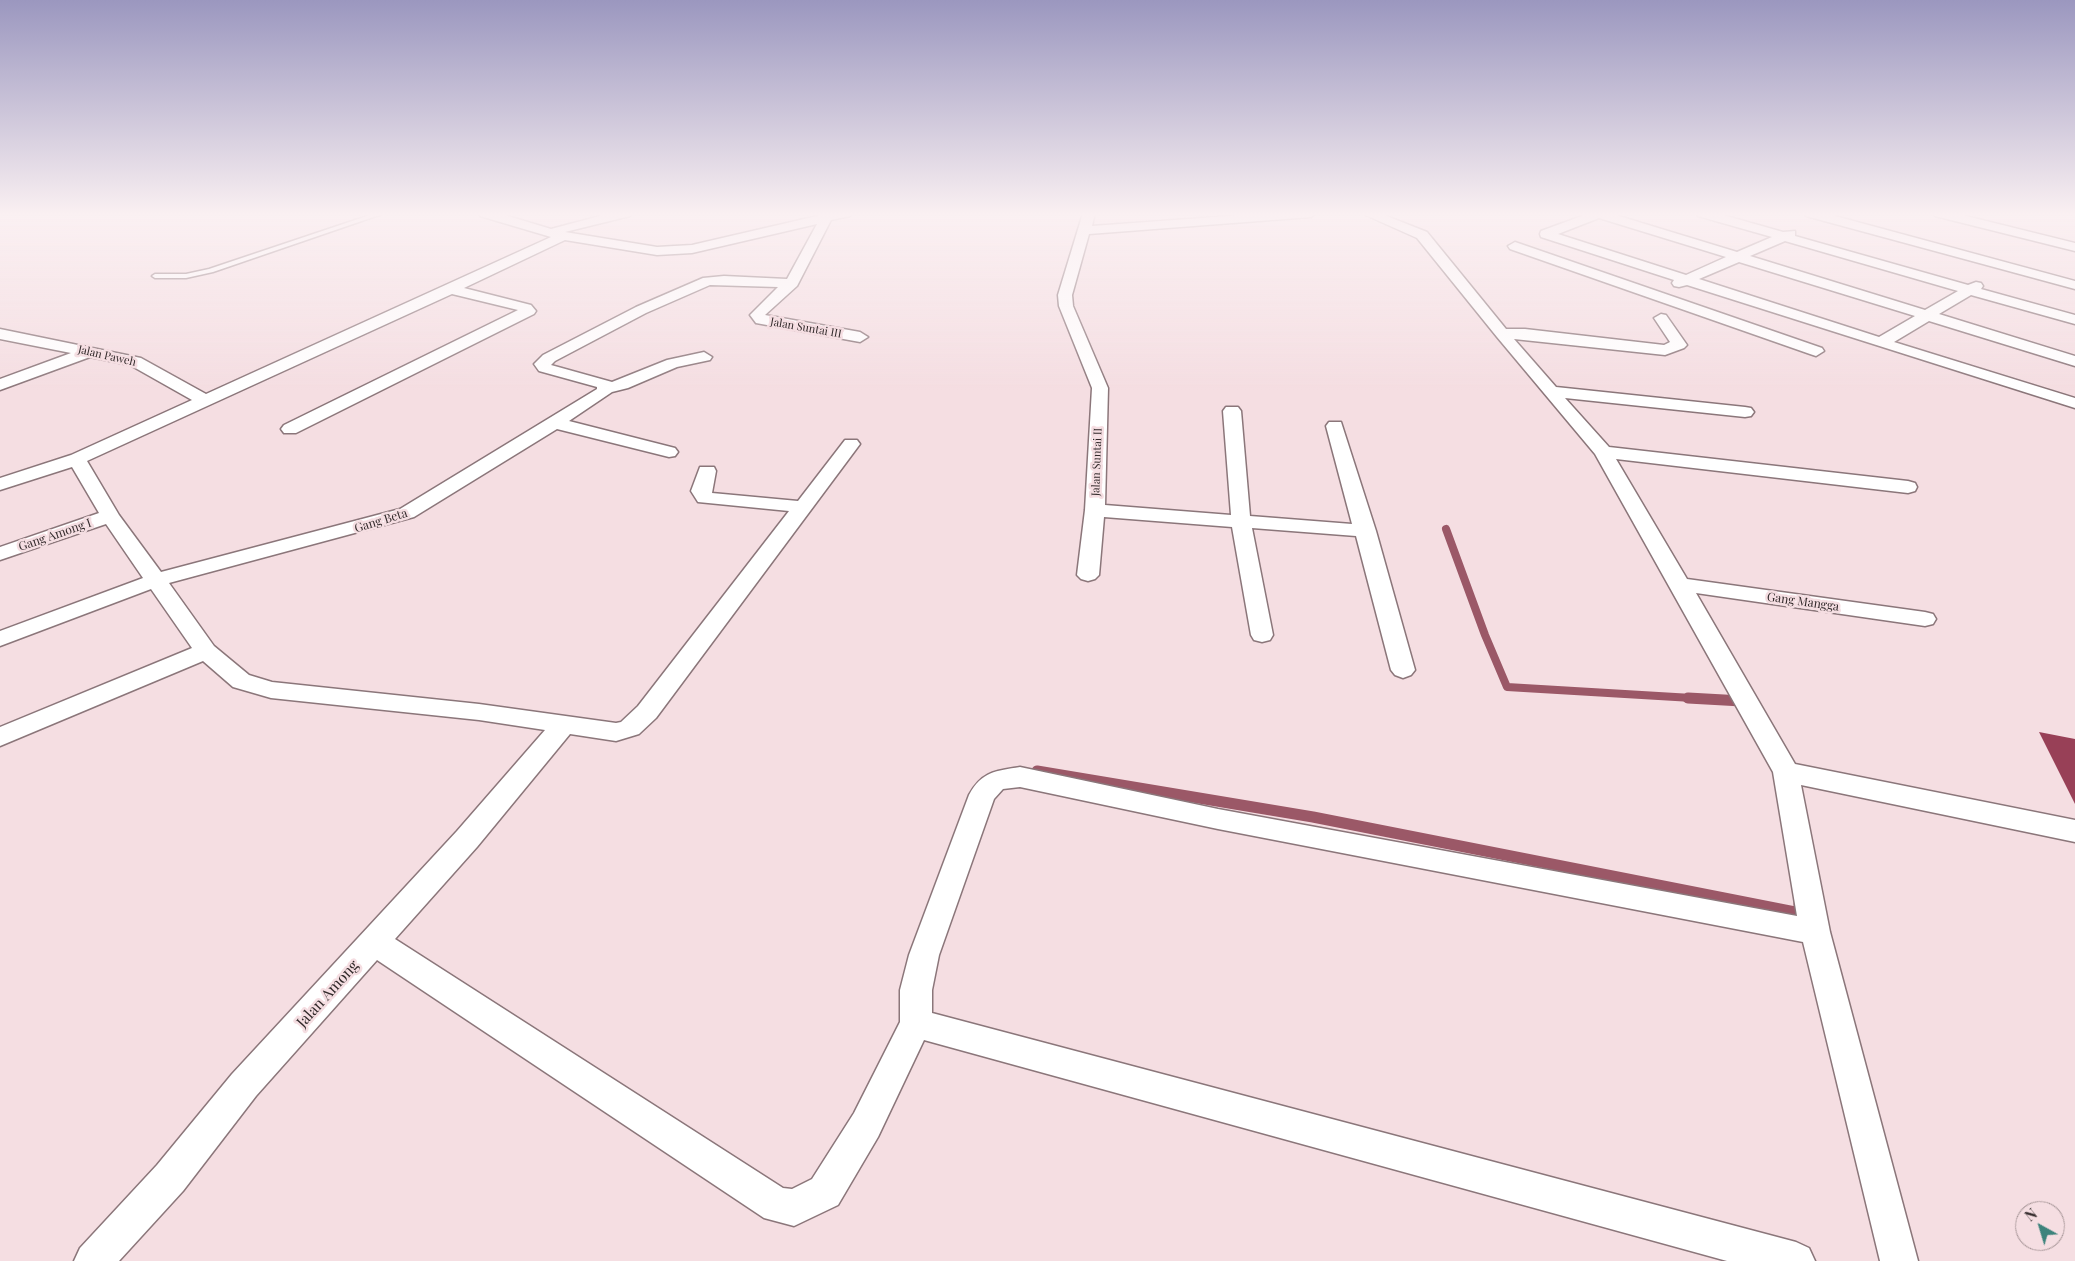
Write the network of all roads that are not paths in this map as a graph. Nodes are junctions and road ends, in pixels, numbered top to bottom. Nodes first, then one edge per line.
1 (207, 272) edge
2 (485, 272) edge
3 (798, 272) edge
4 (1073, 272) edge
5 (1452, 272) edge
6 (1589, 272) edge
7 (1660, 272) edge
8 (1703, 272) edge
9 (1788, 272) edge
10 (1907, 272) edge
11 (2001, 272) edge
12 (2029, 272) edge
13 (155, 276) dead end
14 (1685, 280) junction
15 (792, 283) junction
16 (2075, 284) edge
17 (452, 289) junction
18 (1969, 290) junction
19 (1653, 294) junction
20 (1926, 315) junction
21 (1661, 318) dead end
22 (2075, 320) edge
23 (0, 334) edge
24 (1502, 334) junction
25 (860, 337) dead end
26 (1881, 343) junction
27 (90, 351) junction
28 (1816, 351) dead end
29 (704, 357) dead end
30 (2075, 361) edge
31 (0, 385) edge
32 (605, 389) junction
33 (1551, 391) junction
34 (206, 402) junction
35 (2075, 403) edge
36 (1232, 411) dead end
37 (1745, 412) dead end
38 (555, 423) junction
39 (1335, 426) dead end
40 (290, 429) dead end
41 (851, 444) dead end
42 (669, 452) dead end
43 (1603, 452) junction
44 (77, 459) junction
45 (707, 471) dead end
46 (0, 484) edge
47 (1908, 487) dead end
48 (804, 506) junction
49 (1095, 510) junction
50 (110, 516) junction
51 (1241, 522) junction
52 (1366, 531) junction
53 (0, 554) edge
54 (1088, 575) dead end
55 (156, 580) junction
56 (1680, 584) junction
57 (1925, 619) dead end
58 (1262, 635) dead end
59 (0, 639) edge
60 (206, 651) junction
61 (1403, 670) dead end
62 (562, 726) junction
63 (0, 737) edge
64 (1786, 772) junction
65 (2075, 831) edge
66 (1815, 932) junction
67 (374, 942) junction
68 (916, 1023) junction
69 (93, 1261) edge
70 (1796, 1261) edge
71 (1899, 1261) edge

1 - 13 lane
2 - 17 street
3 - 15 street, Jalan Suntai III
4 - 49 street, Jalan Suntai II
5 - 24 street
6 - 19 street
7 - 14 street
8 - 14 street
9 - 20 street
10 - 18 street
11 - 18 street
12 - 16 street
14 - 19 street
14 - 26 street
15 - 25 street, Jalan Suntai III
15 - 32 street
17 - 34 street
17 - 40 street
18 - 20 street
18 - 22 street
19 - 28 street
20 - 26 street
20 - 30 street
21 - 24 street
23 - 27 street, Jalan Paweh
24 - 33 street
26 - 35 street
27 - 31 street
27 - 34 street, Jalan Paweh
29 - 32 street, Gang Beta
32 - 38 street, Gang Beta
33 - 37 street
33 - 43 street
34 - 44 street
36 - 51 street
38 - 42 street
38 - 55 street, Gang Beta
39 - 52 street
41 - 48 street
43 - 47 street
43 - 56 street
44 - 46 street
44 - 50 street
45 - 48 street
48 - 62 street
49 - 51 street, Jalan Suntai II
49 - 54 street
50 - 53 street, Gang Among I
50 - 55 street
51 - 52 street, Jalan Suntai II
51 - 58 street
52 - 61 street
55 - 59 street, Gang Beta
55 - 60 street
56 - 57 street, Gang Mangga
56 - 64 street
60 - 62 street
60 - 63 street
62 - 67 street, Jalan Among
64 - 65 street
64 - 66 street
66 - 68 street
66 - 71 street
67 - 68 street
67 - 69 street, Jalan Among
68 - 70 street

